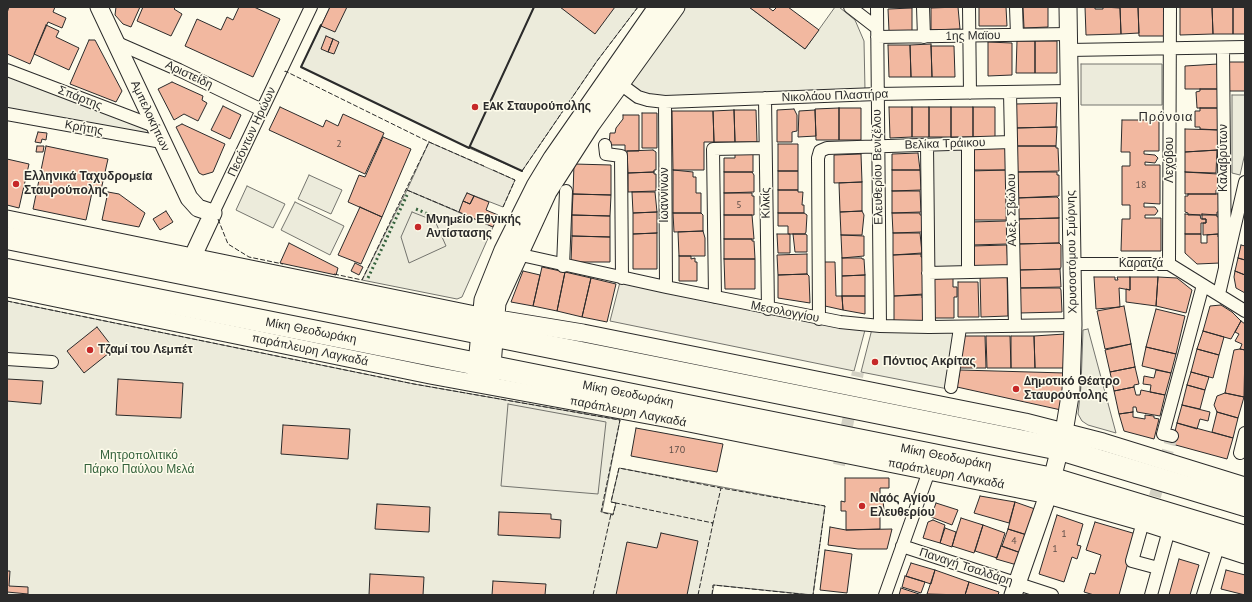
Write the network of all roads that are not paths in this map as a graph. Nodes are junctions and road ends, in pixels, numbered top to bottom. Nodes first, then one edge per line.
1 (99, 7) edge
2 (658, 7) edge
3 (676, 7) edge
4 (850, 7) edge
5 (877, 7) edge
6 (923, 7) edge
7 (969, 7) edge
8 (1016, 7) edge
9 (1068, 7) edge
10 (1170, 7) edge
11 (310, 8) edge
12 (877, 32) junction
13 (1017, 35) junction
14 (969, 36) junction
15 (924, 37) junction
16 (115, 42) junction
17 (1068, 42) junction
18 (1223, 48) junction
19 (1245, 48) edge
20 (1170, 49) junction
21 (7, 70) edge
22 (614, 80) junction
23 (1069, 92) junction
24 (970, 93) junction
25 (1010, 93) junction
26 (877, 94) junction
27 (765, 98) junction
28 (665, 102) junction
29 (262, 110) junction
30 (7, 114) edge
31 (154, 126) junction
32 (162, 142) junction
33 (1011, 142) junction
34 (968, 144) junction
35 (604, 145) dead end
36 (927, 145) junction
37 (878, 146) junction
38 (765, 148) junction
39 (1245, 182) edge
40 (566, 191) dead end
41 (213, 213) junction
42 (7, 219) edge
43 (7, 238) edge
44 (511, 253) junction
45 (192, 258) junction
46 (1072, 264) junction
47 (1169, 264) junction
48 (563, 266) junction
49 (1225, 268) junction
50 (7, 270) edge
51 (1013, 271) junction
52 (968, 272) junction
53 (928, 273) junction
54 (622, 278) junction
55 (37, 285) junction
56 (1203, 285) junction
57 (666, 287) junction
58 (7, 288) edge
59 (1219, 294) junction
60 (715, 298) junction
61 (768, 309) junction
62 (1245, 311) edge
63 (819, 319) junction
64 (1073, 325) junction
65 (487, 326) junction
66 (880, 326) junction
67 (1015, 326) junction
68 (929, 328) junction
69 (960, 328) junction
70 (7, 359) edge
71 (52, 362) dead end
72 (483, 375) junction
73 (951, 387) dead end
74 (1245, 433) edge
75 (1168, 435) tunnel mouth
76 (1062, 440) junction
77 (1240, 453) dead end
78 (929, 471) junction
79 (1245, 486) edge
80 (1050, 487) junction
81 (1245, 505) edge
82 (1143, 522) junction
83 (1169, 530) junction
84 (1245, 537) edge
85 (902, 546) junction
86 (1218, 547) junction
87 (1245, 555) edge
88 (1158, 568) junction
89 (1015, 589) edge
90 (885, 595) edge
91 (1052, 595) edge
92 (1151, 595) edge
93 (1203, 595) edge

1 - 16 street, Αμπελοκήπων
2 - 22 street
3 - 22 street
4 - 12 street
5 - 12 street, Ελευθερίου Βενιζέλου
6 - 15 street
7 - 14 street
8 - 13 street
9 - 17 street, Χρυσοστόμου Σμύρνης
10 - 20 street, Λεχόβου
11 - 29 street, Πεσόντων Ηρώων
12 - 15 street, 1ης Μαϊου
12 - 26 street, Ελευθερίου Βενιζέλου
13 - 14 street, 1ης Μαϊου
13 - 17 street, 1ης Μαϊου
14 - 15 street, 1ης Μαϊου
14 - 24 street
16 - 29 street, Αριστείδη
16 - 31 street, Αμπελοκήπων
17 - 20 street, 1ης Μαϊου
17 - 23 street, Χρυσοστόμου Σμύρνης
18 - 19 street, 1ης Μαϊου
18 - 20 street, 1ης Μαϊου
18 - 49 street, Καλαβρύτων
20 - 47 street, Λεχόβου
21 - 31 street, Σπάρτης
22 - 28 street, Νικολάου Πλαστήρα
22 - 44 street
23 - 25 street, Νικολάου Πλαστήρα
23 - 46 street, Χρυσοστόμου Σμύρνης
24 - 25 street, Νικολάου Πλαστήρα
24 - 26 street, Νικολάου Πλαστήρα
25 - 33 street, Αλεξ. Σβώλου
26 - 27 street, Νικολάου Πλαστήρα
26 - 37 street, Ελευθερίου Βενιζέλου
27 - 28 street, Νικολάου Πλαστήρα
27 - 38 street, Κιλκίς
28 - 57 street, Ιωαννίνων
29 - 41 street, Πεσόντων Ηρώων
30 - 32 street, Κρήτης
31 - 32 street, Αμπελοκήπων
32 - 41 street, Αμπελοκήπων
33 - 34 street, Βελίκα Τράικου
33 - 51 street, Αλεξ. Σβώλου
34 - 36 street, Βελίκα Τράικου
34 - 52 street
35 - 54 street
36 - 37 street, Βελίκα Τράικου
36 - 53 street
37 - 63 street, Βελίκα Τράικου
37 - 66 street, Ελευθερίου Βενιζέλου
38 - 60 street
38 - 61 street, Κιλκίς
39 - 49 street, Καλαβρύτων
40 - 48 street
41 - 45 street, Πεσόντων Ηρώων
42 - 45 street
43 - 65 highway
44 - 48 street, Μεσολογγίου
44 - 65 street
45 - 65 street
46 - 47 street, Καρατζά
46 - 64 street, Χρυσοστόμου Σμύρνης
47 - 56 street, Καρατζά
48 - 54 street, Μεσολογγίου
49 - 59 street, Καλαβρύτων
50 - 55 highway, Μίκη Θεοδωράκη
51 - 52 street
51 - 67 street, Αλεξ. Σβώλου
52 - 53 street
53 - 68 street
54 - 57 street, Μεσολογγίου
55 - 58 street
55 - 72 highway, Μίκη Θεοδωράκη
56 - 59 street, Καρατζά
56 - 75 street
57 - 60 street, Μεσολογγίου
59 - 62 street, Καρατζά
60 - 61 street, Μεσολογγίου
61 - 63 street, Μεσολογγίου
63 - 66 street, Μεσολογγίου
64 - 67 street, Μεσολογγίου
64 - 76 street, Χρυσοστόμου Σμύρνης
65 - 72 street
65 - 76 highway
66 - 68 street, Μεσολογγίου
67 - 69 street, Μεσολογγίου
68 - 69 street, Μεσολογγίου
69 - 73 street
70 - 71 street
72 - 78 street, παράπλευρη Λαγκαδά
72 - 80 highway, Μίκη Θεοδωράκη
74 - 77 street
76 - 79 street
76 - 80 street, Χρυσοστόμου Σμύρνης
76 - 81 highway
78 - 80 street, παράπλευρη Λαγκαδά
78 - 85 street
80 - 82 street, παράπλευρη Λαγκαδά
80 - 84 highway, Μίκη Θεοδωράκη
80 - 89 street, Χρυσοστόμου Σμύρνης
82 - 83 street, παράπλευρη Λαγκαδά
82 - 88 street
83 - 86 street, παράπλευρη Λαγκαδά
83 - 88 street
85 - 89 street, Παναγή Τσαλδάρη
85 - 90 street
86 - 87 street, παράπλευρη Λαγκαδά
86 - 93 street
88 - 92 street
89 - 91 street, Παναγή Τσαλδάρη

